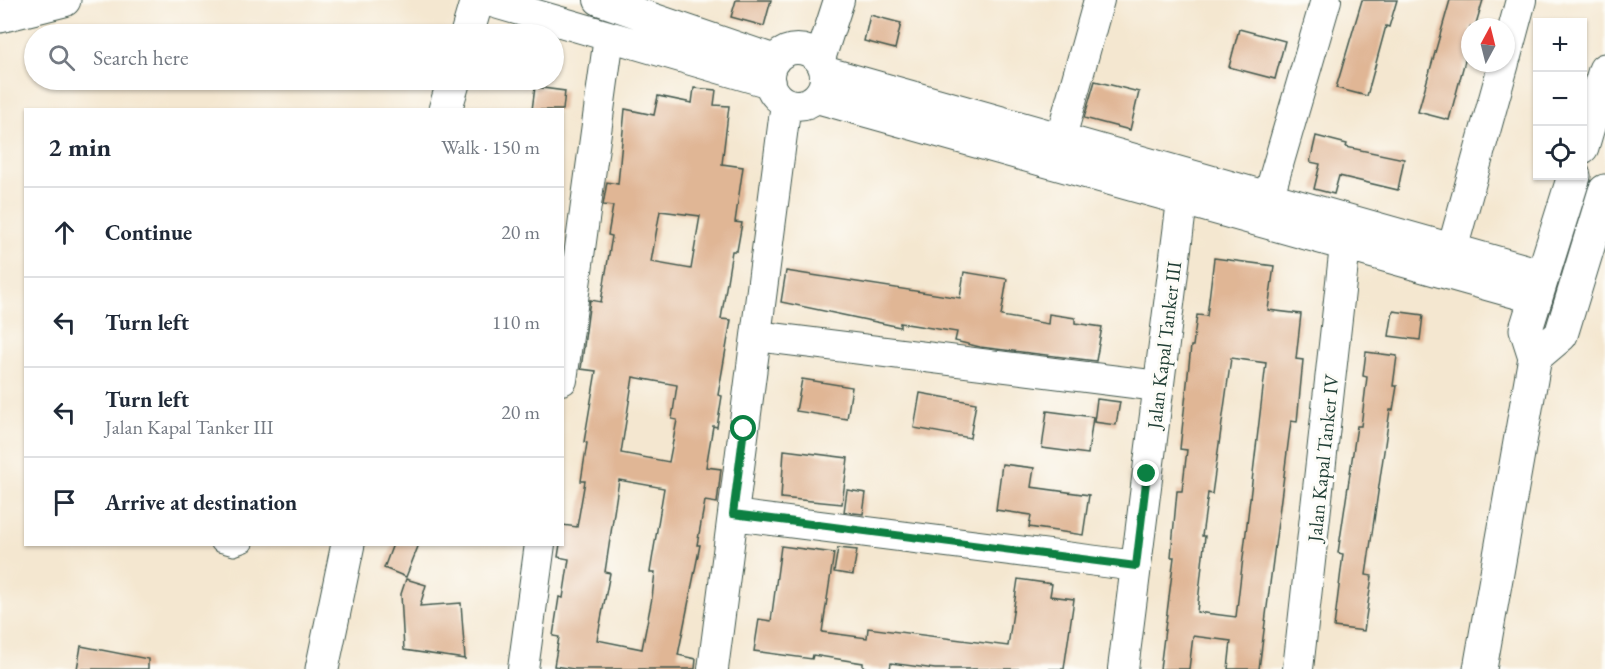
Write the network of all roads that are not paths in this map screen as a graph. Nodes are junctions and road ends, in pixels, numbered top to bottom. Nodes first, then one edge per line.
1 (477, 0) edge
2 (484, 0) edge
3 (598, 0) edge
4 (839, 0) edge
5 (1099, 0) edge
6 (1326, 0) edge
7 (1521, 0) edge
8 (57, 1) edge
9 (0, 16) edge
10 (1515, 22) edge
11 (470, 24) edge
12 (609, 37) junction
13 (1605, 70) edge
14 (1502, 72) edge
15 (821, 77) junction
16 (777, 82) junction
17 (451, 90) edge
18 (446, 108) edge
19 (1587, 130) edge
20 (1057, 152) junction
21 (1573, 180) edge
22 (1605, 191) edge
23 (1182, 201) junction
24 (1265, 210) junction
25 (1345, 246) junction
26 (1449, 262) junction
27 (1541, 287) junction
28 (756, 336) junction
29 (1535, 357) junction
30 (564, 365) edge
31 (1158, 386) junction
32 (733, 514) junction
33 (348, 546) edge
34 (540, 546) edge
35 (1136, 566) junction
36 (322, 669) edge
37 (523, 669) edge
38 (713, 669) edge
39 (1123, 669) edge
40 (1298, 669) edge
41 (1480, 669) edge

1 - 11 street
2 - 12 street
3 - 16 street
4 - 15 street
5 - 20 street
6 - 24 street
7 - 10 street
8 - 9 street
12 - 16 street
12 - 30 street
13 - 19 street
14 - 26 street
15 - 16 street
15 - 16 street
15 - 20 street
16 - 28 street
17 - 18 street
20 - 23 street
20 - 24 street
21 - 27 street
22 - 29 street
23 - 24 street
23 - 31 street, Jalan Kapal Tanker III
24 - 25 street
24 - 26 street
25 - 26 street
25 - 40 street, Jalan Kapal Tanker IV
26 - 27 street
27 - 29 street
28 - 31 street
28 - 32 street
29 - 41 street
31 - 35 street, Jalan Kapal Tanker III
32 - 35 street
32 - 38 street
33 - 36 street
34 - 37 street
35 - 39 street, Jalan Kapal Tanker III

